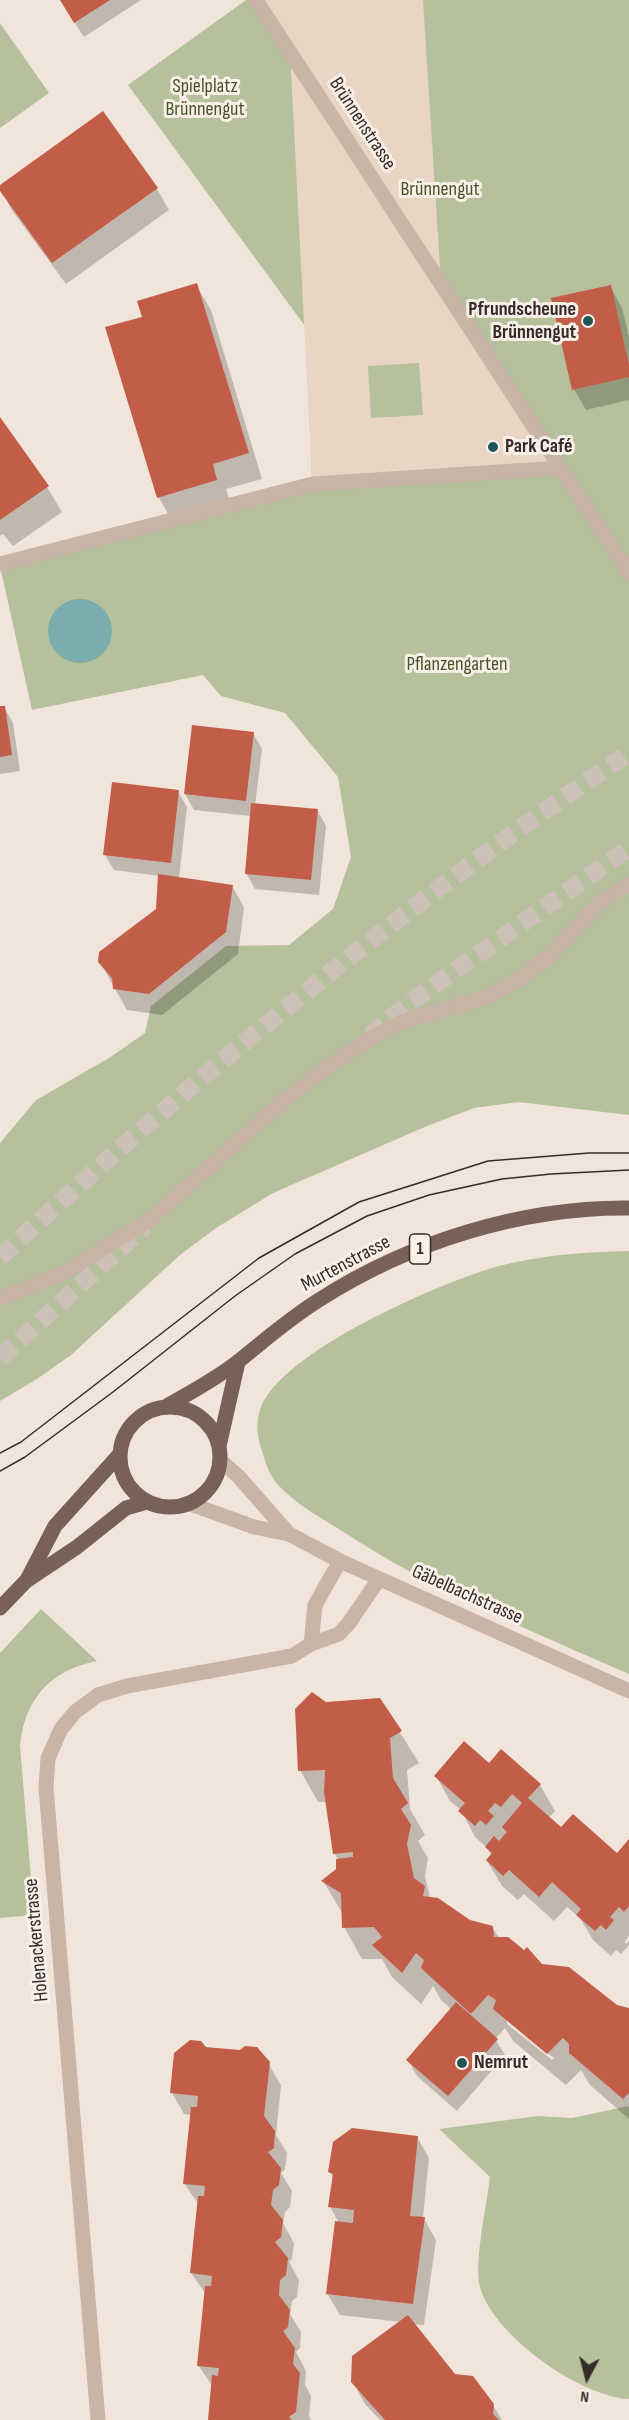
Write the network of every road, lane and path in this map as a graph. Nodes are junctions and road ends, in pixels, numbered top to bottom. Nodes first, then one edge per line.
1 (256, 0) edge
2 (561, 468) junction
3 (0, 564) edge
4 (629, 573) edge
5 (629, 884) edge
6 (629, 1208) edge
7 (0, 1299) edge
8 (238, 1362) junction
9 (167, 1406) junction
10 (220, 1453) junction
11 (119, 1455) junction
12 (147, 1502) junction
13 (188, 1503) junction
14 (289, 1534) junction
15 (340, 1561) junction
16 (379, 1579) junction
17 (26, 1581) junction
18 (0, 1608) edge
19 (311, 1644) junction
20 (629, 1691) edge
21 (98, 2420) edge

1 - 2 street, Brünnenstrasse
2 - 3 street
2 - 4 street, Brünnenstrasse
5 - 7 street
6 - 8 main road, Murtenstrasse / 1
8 - 9 main road, Murtenstrasse / 1
8 - 10 main road
9 - 10 main road
9 - 11 main road
10 - 13 main road
10 - 14 street, Gäbelbachstrasse
11 - 12 main road
11 - 17 main road
12 - 13 main road
12 - 17 main road
13 - 14 street, Gäbelbachstrasse
14 - 15 street, Gäbelbachstrasse
15 - 16 street, Gäbelbachstrasse
15 - 19 street
16 - 19 street, Holenackerstrasse
16 - 20 street, Gäbelbachstrasse
17 - 18 main road
19 - 21 street, Holenackerstrasse

